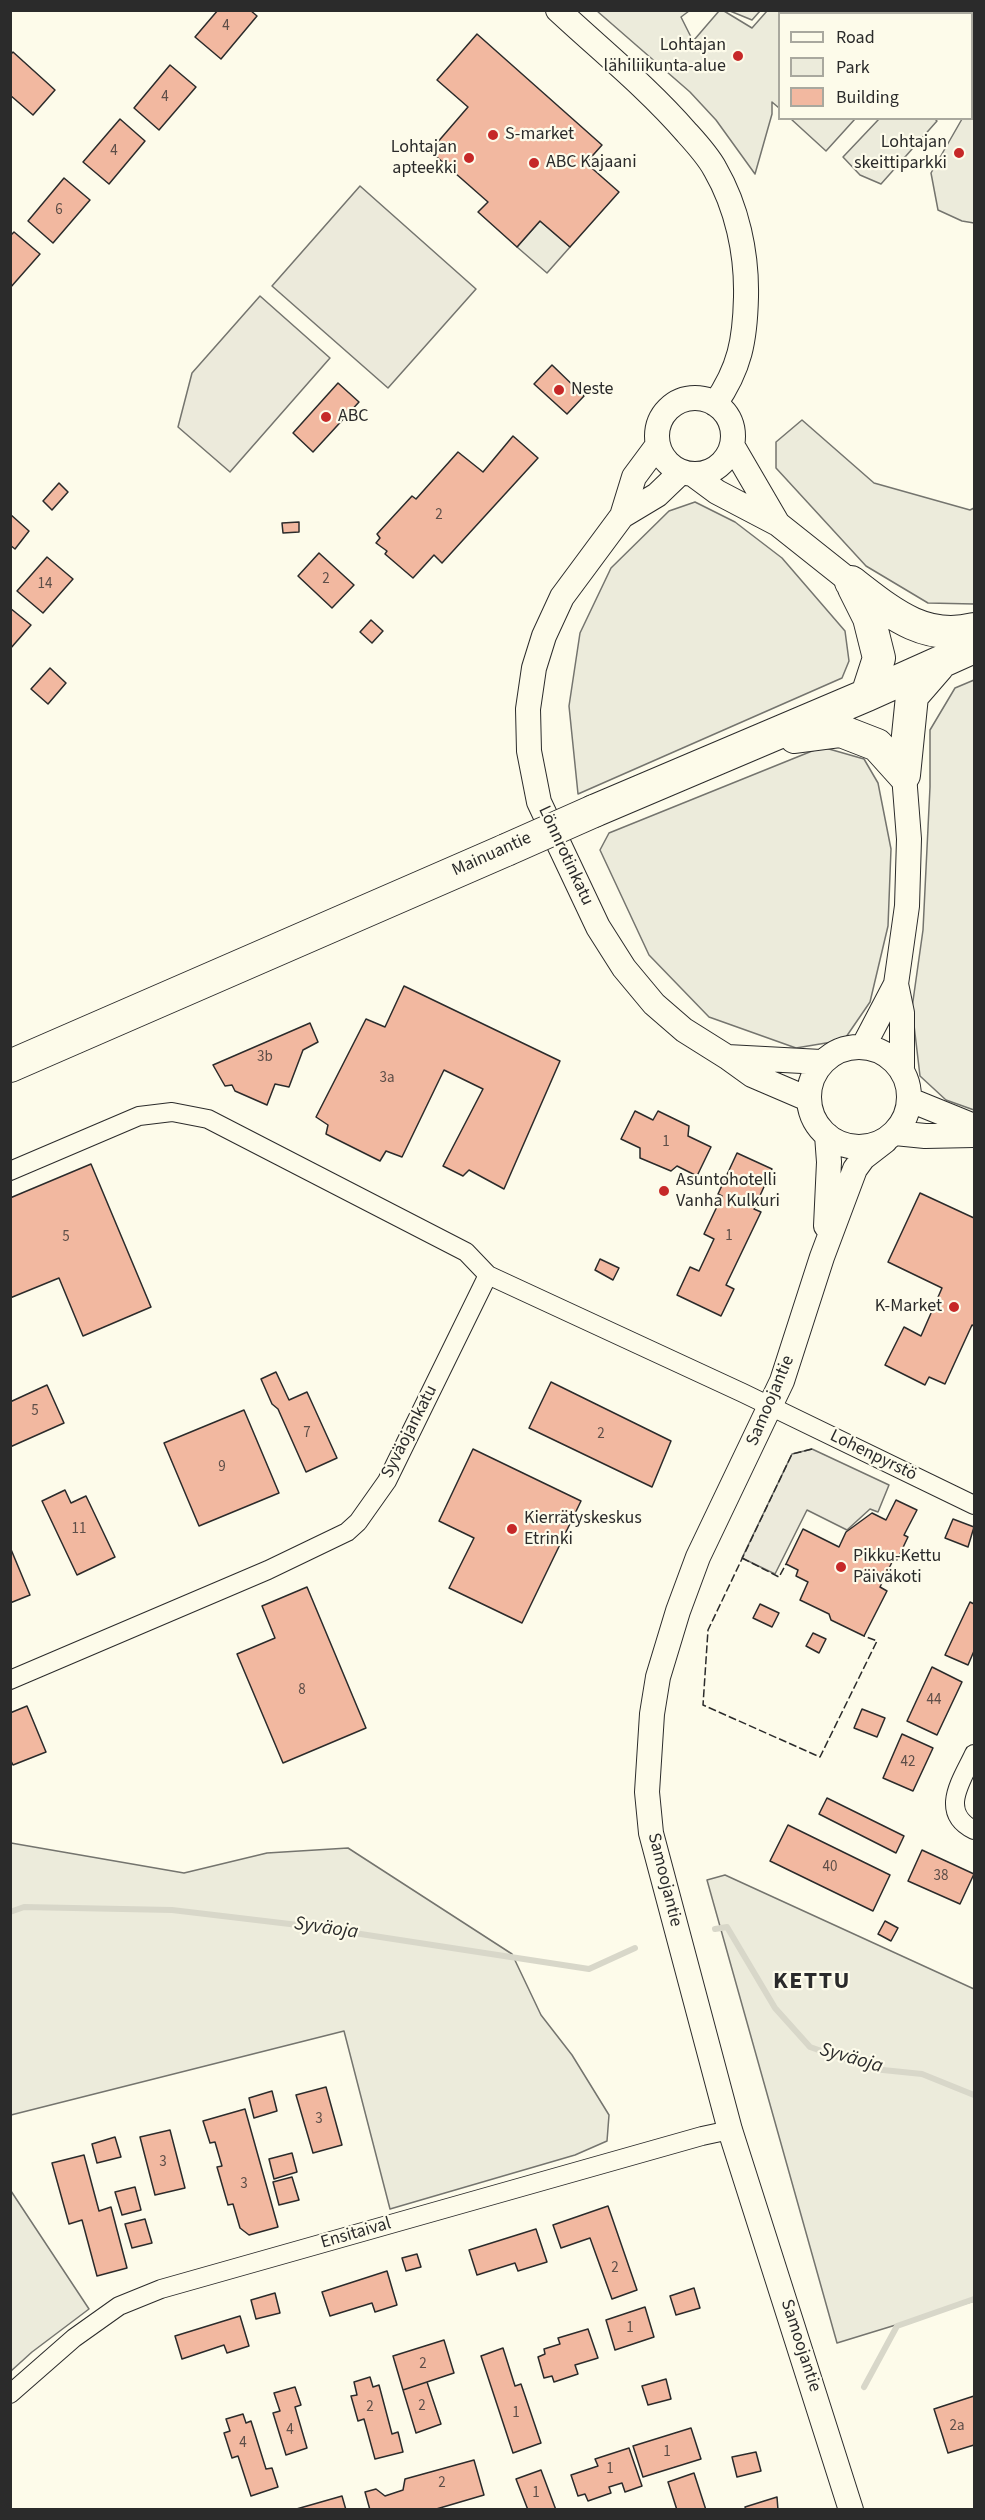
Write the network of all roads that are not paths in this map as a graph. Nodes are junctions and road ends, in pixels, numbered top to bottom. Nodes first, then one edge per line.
1 (558, 10) edge
2 (715, 404) junction
3 (732, 445) junction
4 (657, 446) junction
5 (688, 473) junction
6 (622, 516) junction
7 (778, 524) junction
8 (851, 582) junction
9 (975, 629) edge
10 (975, 647) edge
11 (942, 662) junction
12 (867, 695) junction
13 (756, 742) junction
14 (904, 775) junction
15 (896, 984) junction
16 (863, 1047) junction
17 (727, 1057) junction
18 (821, 1062) junction
19 (10, 1066) edge
20 (902, 1067) junction
21 (808, 1099) junction
22 (910, 1100) junction
23 (975, 1126) edge
24 (827, 1135) junction
25 (975, 1135) edge
26 (890, 1137) junction
27 (10, 1171) edge
28 (822, 1257) junction
29 (488, 1275) junction
30 (770, 1407) junction
31 (975, 1505) edge
32 (10, 1680) edge
33 (975, 1755) edge
34 (975, 1830) edge
35 (730, 2130) junction
36 (10, 2394) edge
37 (851, 2510) edge

1 - 2 street
2 - 3 street
2 - 4 street
3 - 5 street
3 - 7 street
4 - 5 street
4 - 6 street, Lönnrotinkatu
5 - 6 street, Lönnrotinkatu
5 - 7 street
6 - 17 street, Lönnrotinkatu
7 - 8 street
8 - 9 highway
8 - 12 highway
10 - 11 highway, Mainuantie
11 - 12 highway, Mainuantie
11 - 14 highway
12 - 13 highway, Mainuantie
13 - 14 highway
13 - 19 highway, Mainuantie, bridge
14 - 15 street
15 - 16 street
15 - 20 street
16 - 18 street
16 - 20 street
17 - 18 street, Lönnrotinkatu
17 - 21 street, Lönnrotinkatu
18 - 21 street
20 - 22 street
21 - 24 street
22 - 23 street
22 - 26 street
24 - 26 street
24 - 28 street, Samoojantie
25 - 26 street
26 - 28 street, Samoojantie
27 - 29 street
28 - 30 street, Samoojantie
29 - 30 street
29 - 32 street, Syväojankatu
30 - 31 street, Lohenpyrstö
30 - 35 street, Samoojantie
33 - 34 street
35 - 36 street, Ensitaival
35 - 37 street, Samoojantie

